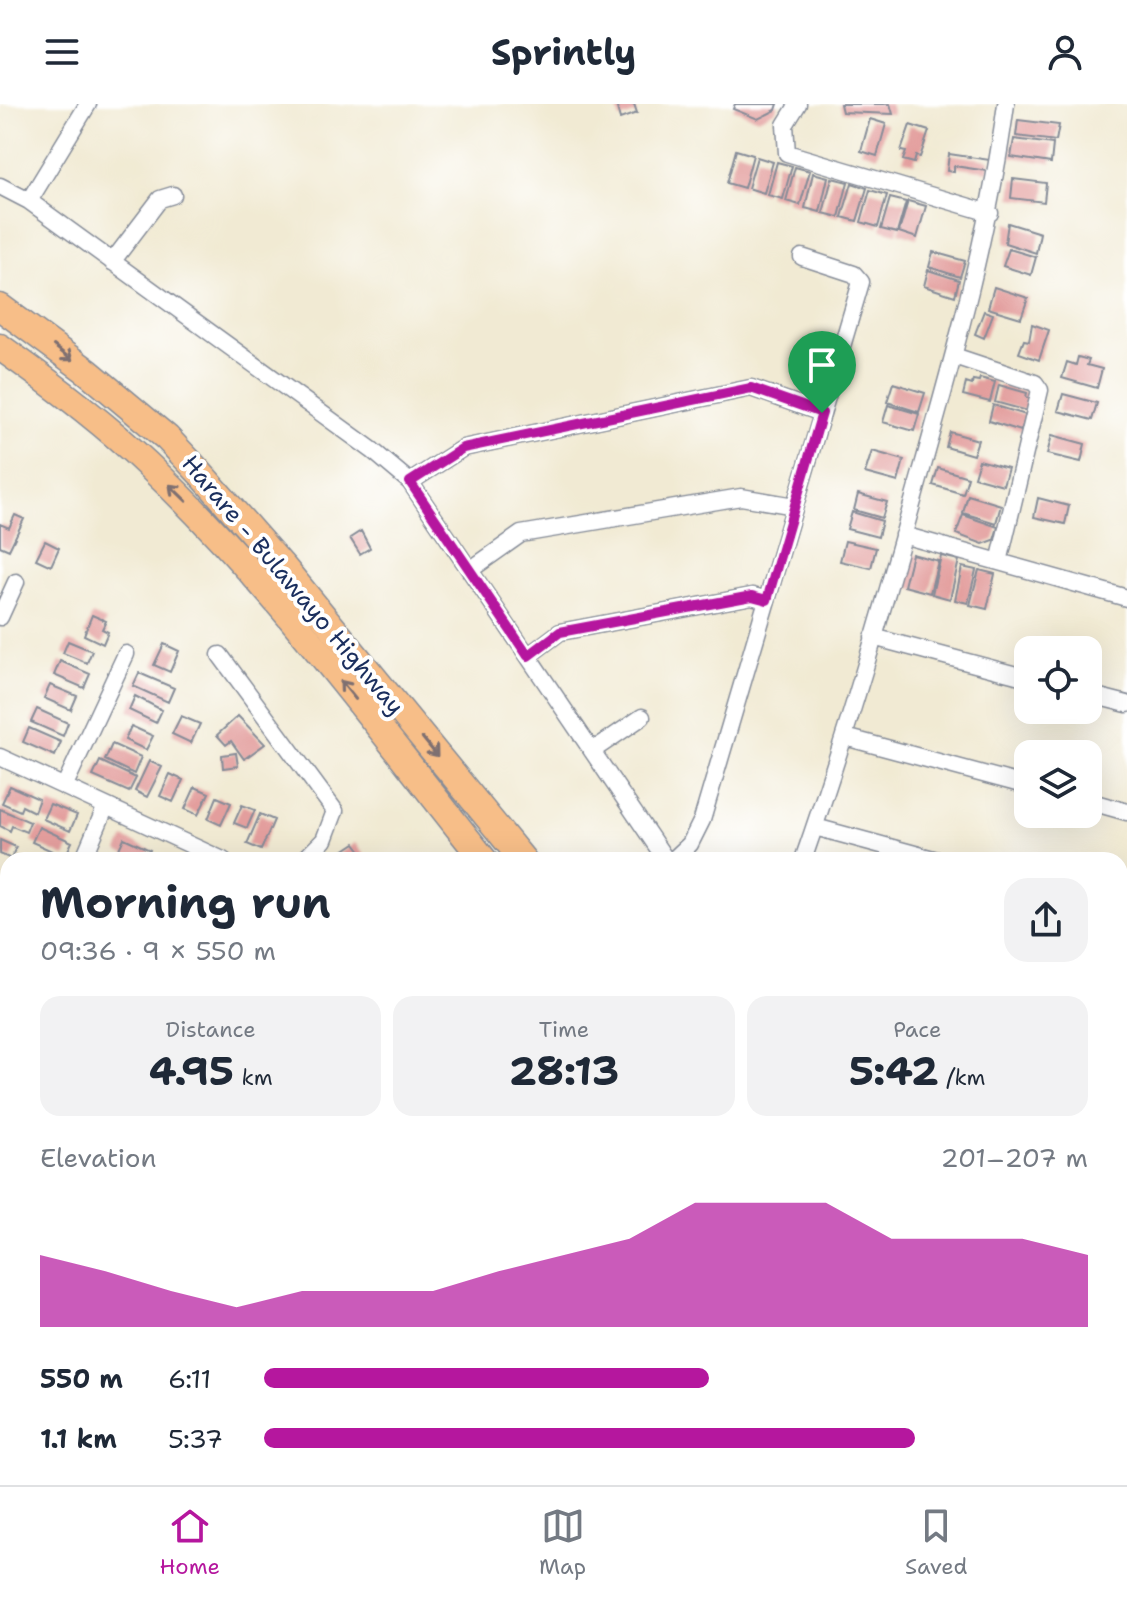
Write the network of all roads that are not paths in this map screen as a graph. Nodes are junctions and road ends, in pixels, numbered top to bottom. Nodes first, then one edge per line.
1 (88, 104) edge
2 (798, 104) edge
3 (1006, 104) edge
4 (0, 186) edge
5 (173, 195) dead end
6 (29, 201) junction
7 (990, 213) junction
8 (802, 257) dead end
9 (112, 262) junction
10 (0, 307) edge
11 (0, 347) edge
12 (954, 356) junction
13 (822, 413) junction
14 (410, 482) junction
15 (795, 506) junction
16 (903, 535) junction
17 (999, 562) junction
18 (470, 570) junction
19 (16, 582) dead end
20 (1127, 598) edge
21 (767, 600) junction
22 (0, 617) edge
23 (873, 637) junction
24 (126, 654) dead end
25 (220, 655) dead end
26 (528, 656) junction
27 (1014, 674) edge
28 (1102, 698) edge
29 (1127, 704) edge
30 (642, 717) dead end
31 (845, 737) junction
32 (592, 751) junction
33 (0, 757) edge
34 (1014, 782) edge
35 (64, 787) junction
36 (1102, 805) edge
37 (106, 806) junction
38 (1127, 812) edge
39 (815, 827) junction
40 (86, 852) edge
41 (206, 852) edge
42 (312, 852) edge
43 (478, 852) edge
44 (516, 852) edge
45 (661, 852) edge
46 (682, 852) edge
47 (806, 852) edge
48 (907, 852) edge

1 - 6 street
2 - 7 street
3 - 7 street
4 - 6 street
5 - 9 street
6 - 9 street
7 - 12 street
8 - 13 street
9 - 14 street
10 -> 44 highway, Harare - Bulawayo Highway
43 -> 11 highway, Harare - Bulawayo Highway
12 - 16 street
12 - 17 street
13 - 14 street
13 - 15 street
14 - 18 street
15 - 18 street
15 - 21 street
16 - 17 street
16 - 23 street
17 - 20 street
18 - 26 street
19 - 22 street
21 - 26 street
21 - 46 street
23 - 27 street
23 - 31 street
24 - 35 street
25 - 42 street
26 - 32 street
28 - 29 street
30 - 32 street
31 - 34 street
31 - 39 street
32 - 45 street
33 - 35 street
35 - 37 street
36 - 38 street
37 - 40 street
37 - 41 street
39 - 47 street
39 - 48 street

